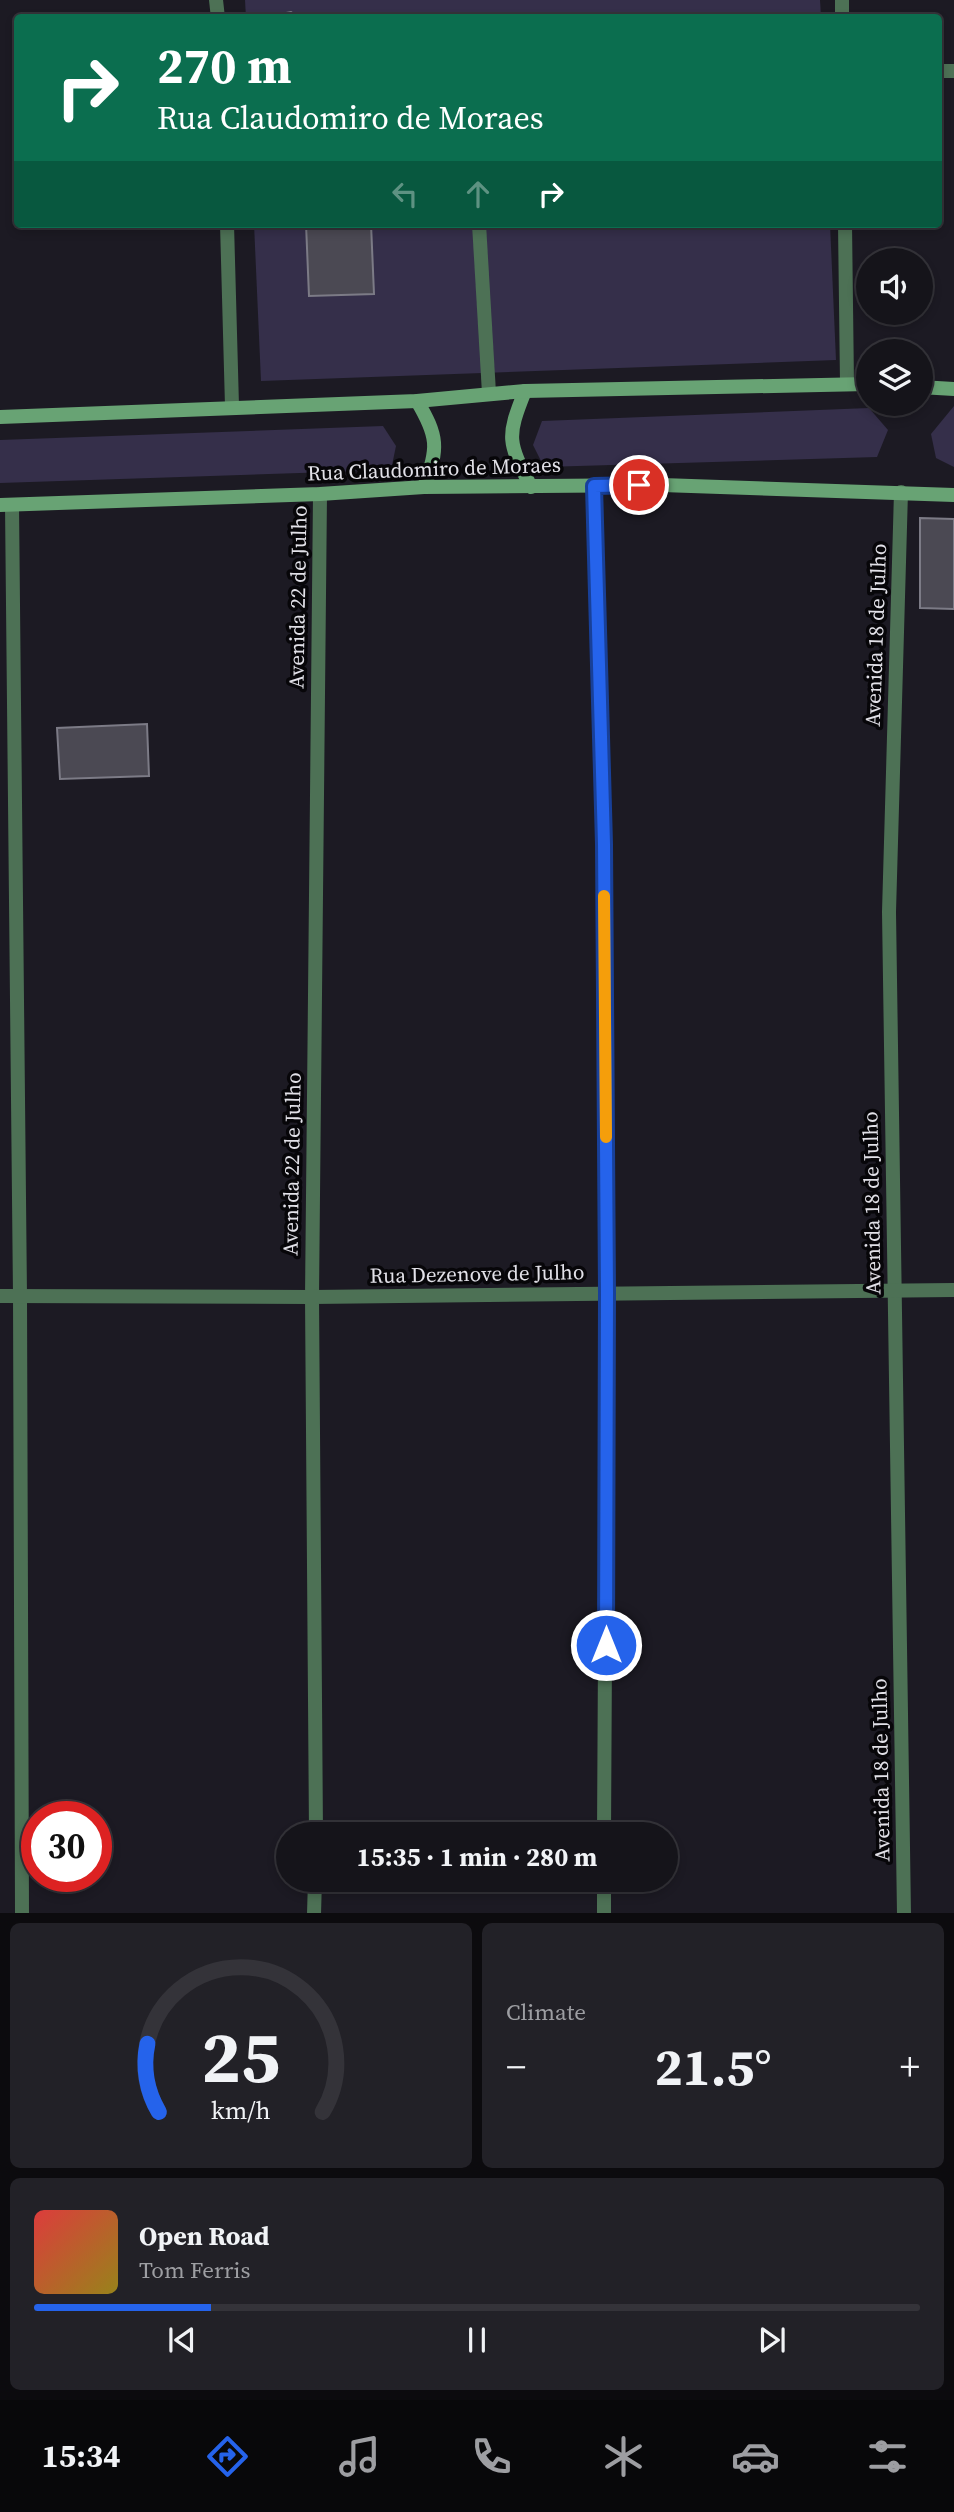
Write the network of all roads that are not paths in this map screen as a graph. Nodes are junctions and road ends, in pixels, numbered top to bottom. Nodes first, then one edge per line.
1 (227, 228) edge
2 (479, 228) edge
3 (845, 228) edge
4 (848, 383) junction
5 (856, 383) edge
6 (933, 388) edge
7 (954, 389) edge
8 (525, 391) junction
9 (489, 393) junction
10 (417, 401) junction
11 (232, 407) junction
12 (0, 416) edge
13 (531, 486) junction
14 (594, 486) junction
15 (424, 487) junction
16 (901, 492) junction
17 (320, 494) junction
18 (954, 495) edge
19 (6, 505) edge
20 (894, 1290) junction
21 (954, 1290) edge
22 (607, 1293) junction
23 (0, 1296) edge
24 (20, 1296) junction
25 (312, 1297) junction
26 (316, 1822) edge
27 (604, 1822) edge
28 (315, 1892) edge
29 (604, 1892) edge
30 (22, 1913) edge
31 (314, 1913) edge
32 (604, 1913) edge
33 (904, 1913) edge

1 - 11 street
2 - 9 street
3 - 4 street
4 - 5 main road
4 - 8 main road
6 - 7 main road
8 - 9 main road
8 - 13 main road
9 - 10 main road
10 - 11 main road
10 - 15 main road
11 - 12 main road
13 - 14 main road, Rua Claudomiro de Moraes
13 - 15 main road, Rua Claudomiro de Moraes
14 - 16 main road, Rua Claudomiro de Moraes
14 - 22 street
15 - 17 main road, Rua Claudomiro de Moraes
16 - 18 main road, Rua Claudomiro de Moraes
16 - 20 street, Avenida 18 de Julho
17 - 19 main road, Rua Claudomiro de Moraes
17 - 25 street, Avenida 22 de Julho
19 - 24 street
20 - 21 street, Rua Dezenove de Julho
20 - 22 street, Rua Dezenove de Julho
20 - 33 street, Avenida 18 de Julho
22 - 25 street, Rua Dezenove de Julho
22 - 27 street
23 - 24 street, Rua Dezenove de Julho
24 - 25 street, Rua Dezenove de Julho
24 - 30 street
25 - 26 street, Avenida 22 de Julho
28 - 31 street
29 - 32 street

